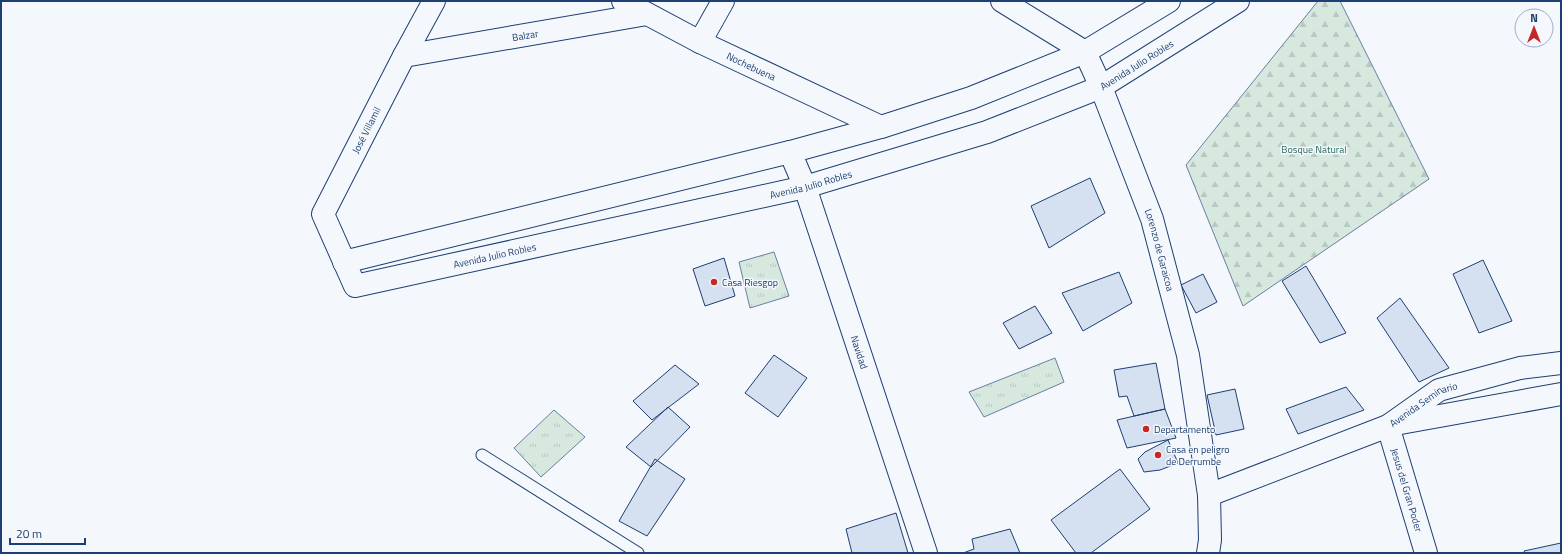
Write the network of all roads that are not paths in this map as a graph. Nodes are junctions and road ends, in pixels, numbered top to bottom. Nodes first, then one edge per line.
1 (434, 1) edge
2 (623, 1) edge
3 (723, 1) edge
4 (1002, 1) edge
5 (1169, 1) edge
6 (1238, 1) edge
7 (647, 14) junction
8 (700, 42) junction
9 (1085, 52) junction
10 (404, 56) junction
11 (1101, 87) junction
12 (881, 127) junction
13 (790, 152) junction
14 (805, 187) junction
15 (344, 262) junction
16 (1561, 363) edge
17 (1561, 394) edge
18 (1388, 426) junction
19 (482, 455) dead end
20 (1209, 495) junction
21 (638, 553) edge
22 (926, 553) edge
23 (1208, 553) edge
24 (1426, 553) edge

1 - 10 street, José Villamil
2 - 7 street, Nochebuena
3 - 8 street
4 - 9 street
5 - 9 street
6 - 11 street, Avenida Julio Robles
7 - 8 street, Nochebuena
7 - 10 street, Balzar
8 - 12 street, Nochebuena
9 - 11 street, Lorenzo de Garaicoa
9 - 12 street
10 - 15 street, José Villamil
11 - 14 street, Avenida Julio Robles
11 - 20 street, Lorenzo de Garaicoa
12 - 13 street
13 - 14 street, Navidad
13 - 15 street
14 - 15 street, Avenida Julio Robles
14 - 22 street, Navidad
16 - 18 street, Avenida Seminario
17 - 18 street, Avenida Seminario
18 - 20 street
18 - 24 street, Jesus del Gran Poder
19 - 21 lane
20 - 23 street, Lorenzo de Garaicoa

